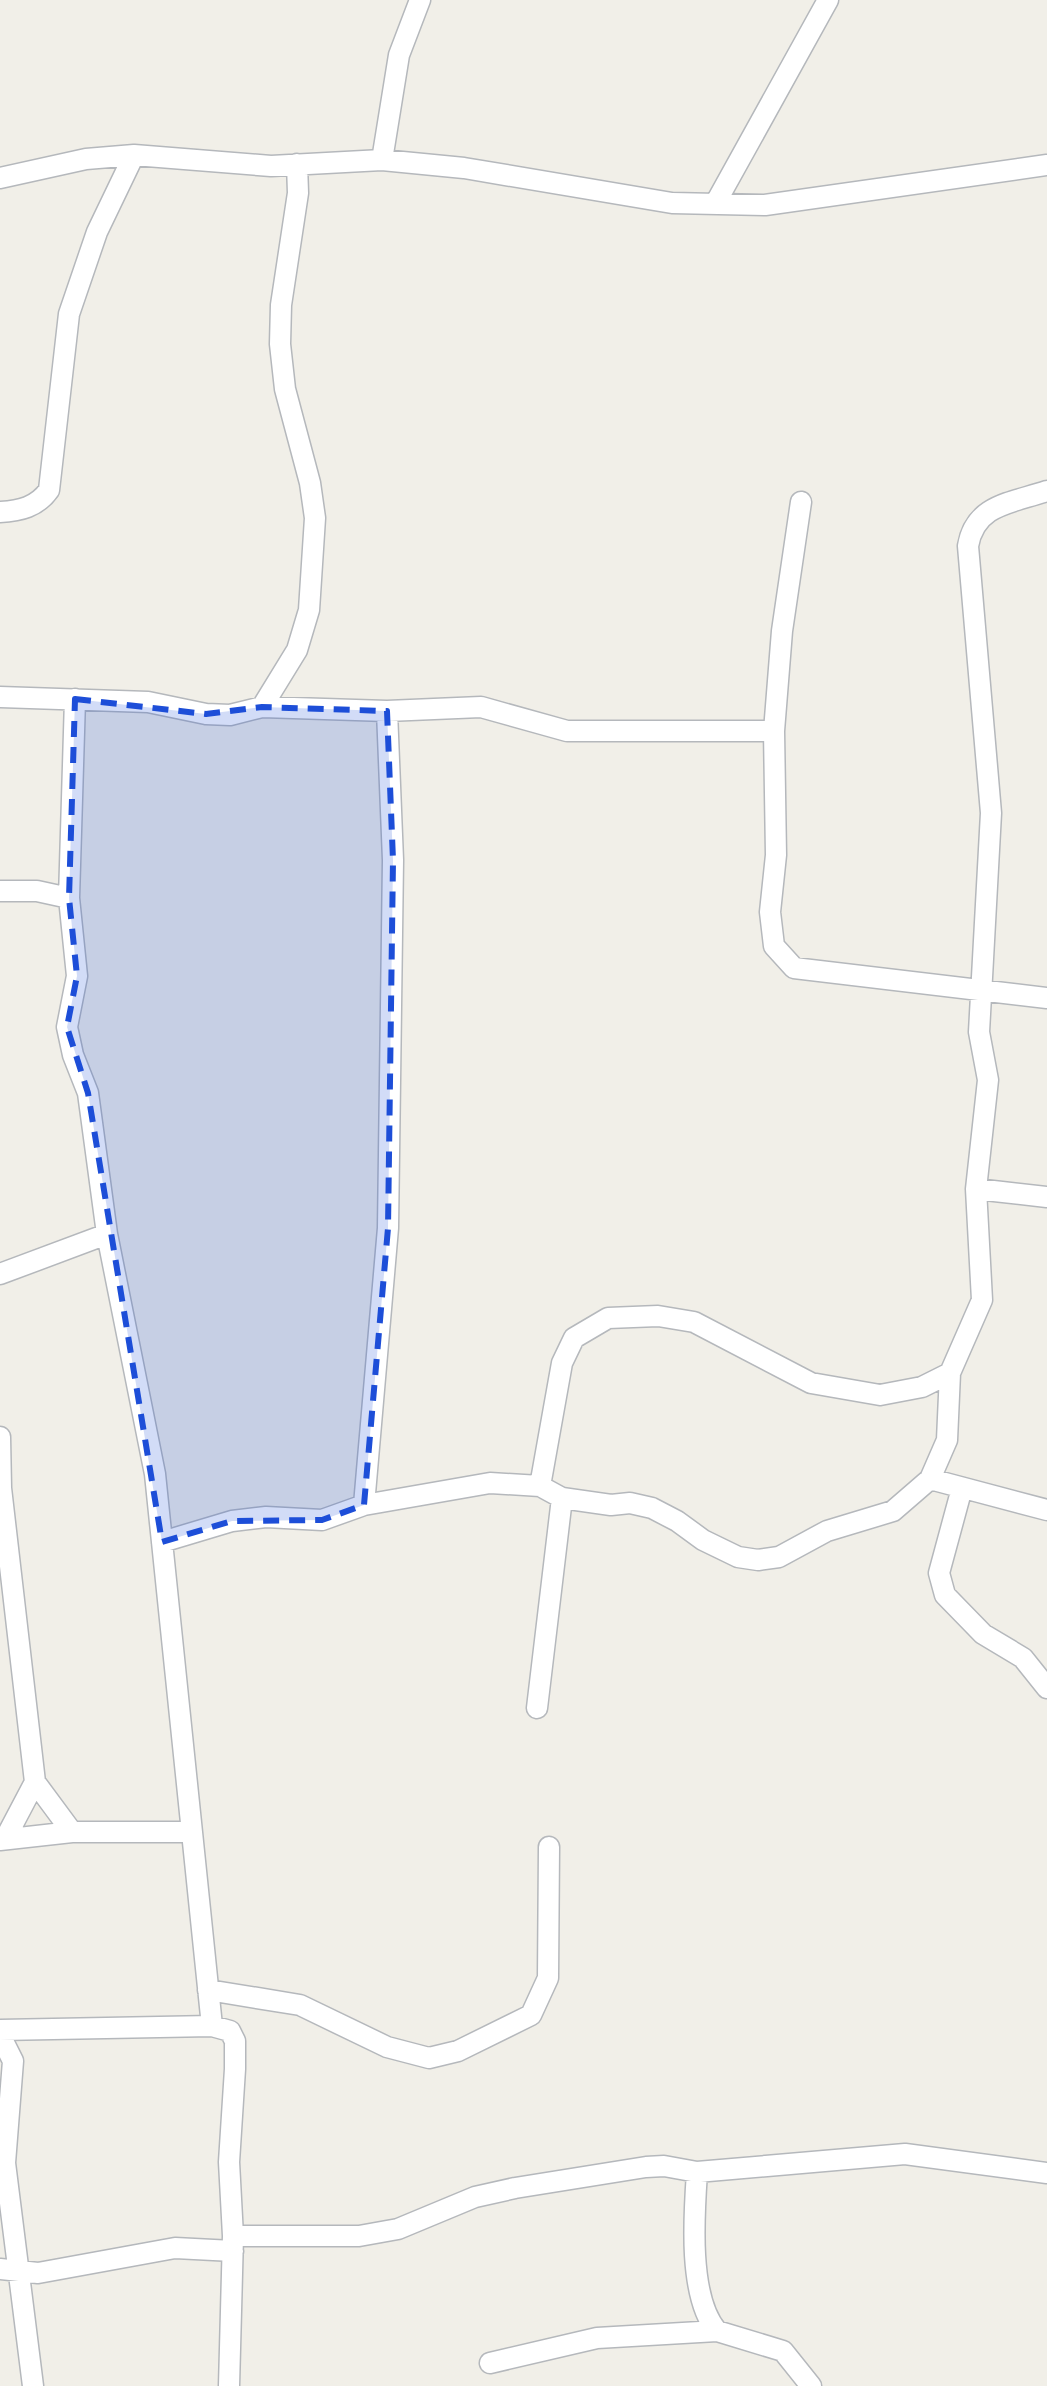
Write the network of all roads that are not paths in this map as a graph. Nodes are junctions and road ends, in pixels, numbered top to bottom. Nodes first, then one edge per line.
1 (420, 0) edge
2 (828, 0) edge
3 (134, 155) junction
4 (382, 160) junction
5 (297, 164) junction
6 (1047, 165) edge
7 (0, 178) edge
8 (715, 204) junction
9 (1047, 491) edge
10 (801, 502) dead end
11 (0, 512) edge
12 (0, 697) edge
13 (75, 699) junction
14 (262, 707) junction
15 (387, 711) junction
16 (774, 731) junction
17 (0, 891) edge
18 (69, 898) junction
19 (981, 992) junction
20 (1047, 998) edge
21 (976, 1189) junction
22 (1047, 1197) edge
23 (107, 1234) junction
24 (0, 1274) edge
25 (950, 1373) junction
26 (0, 1437) edge
27 (930, 1479) junction
28 (540, 1486) junction
29 (1, 1488) edge
30 (962, 1488) junction
31 (562, 1498) junction
32 (364, 1505) junction
33 (1047, 1510) edge
34 (162, 1542) junction
35 (1047, 1688) edge
36 (537, 1708) dead end
37 (35, 1782) junction
38 (72, 1832) junction
39 (191, 1832) junction
40 (2, 1839) edge
41 (549, 1847) dead end
42 (208, 1990) junction
43 (212, 2026) junction
44 (2, 2036) edge
45 (697, 2172) junction
46 (1047, 2173) edge
47 (233, 2243) junction
48 (0, 2269) edge
49 (21, 2273) junction
50 (717, 2331) junction
51 (490, 2363) dead end
52 (33, 2386) edge
53 (229, 2386) edge
54 (811, 2386) edge

1 - 4 street
2 - 8 street
3 - 5 street
3 - 7 street
3 - 11 street
4 - 5 street
4 - 8 street
5 - 14 street
6 - 8 street
9 - 19 street
10 - 16 street
12 - 13 street
13 - 14 street
13 - 18 street
14 - 15 street
15 - 16 street
15 - 32 street
16 - 19 street
17 - 18 street
18 - 23 street
19 - 20 street
19 - 21 street
21 - 22 street
21 - 25 street
23 - 24 street
23 - 34 street
25 - 27 street
25 - 28 street
26 - 29 street
27 - 30 street
27 - 31 street
28 - 31 street
28 - 32 street
29 - 37 street
30 - 33 street
30 - 35 street
31 - 36 street
32 - 34 street
34 - 39 street
37 - 38 street
37 - 40 street
38 - 39 street
38 - 40 street
39 - 42 street
41 - 42 street
42 - 43 street
43 - 44 street
43 - 47 street
44 - 49 street
45 - 46 street
45 - 47 street
45 - 50 street
47 - 49 street
47 - 53 street
48 - 49 street
49 - 52 street
50 - 51 street
50 - 54 street

